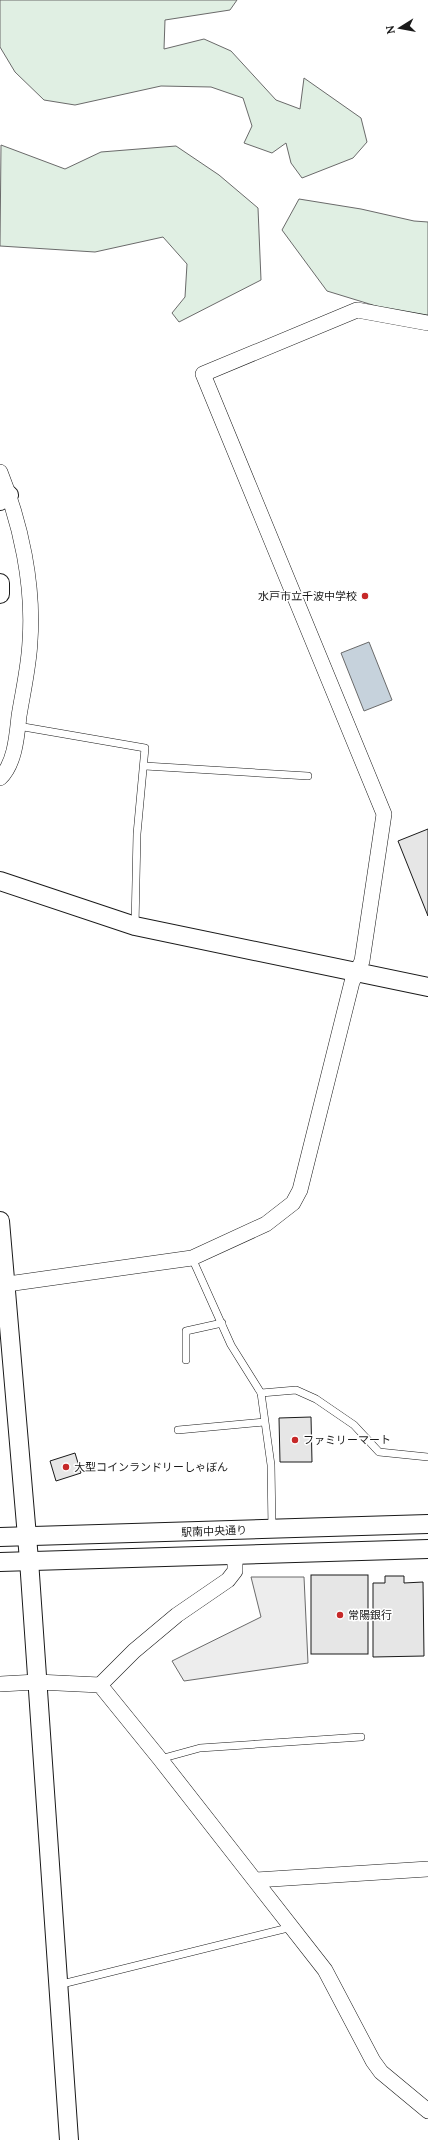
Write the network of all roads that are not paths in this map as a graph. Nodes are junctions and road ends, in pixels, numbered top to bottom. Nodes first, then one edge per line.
1 (428, 323) edge
2 (0, 472) edge
3 (4, 498) edge
4 (0, 583) edge
5 (0, 594) edge
6 (18, 726) junction
7 (145, 766) junction
8 (308, 776) dead end
9 (0, 778) edge
10 (0, 881) edge
11 (135, 926) junction
12 (358, 972) junction
13 (428, 987) edge
14 (0, 1221) edge
15 (192, 1258) junction
16 (2, 1284) edge
17 (222, 1323) junction
18 (186, 1360) dead end
19 (261, 1393) junction
20 (264, 1422) junction
21 (178, 1430) dead end
22 (428, 1457) edge
23 (428, 1524) edge
24 (272, 1529) junction
25 (27, 1536) junction
26 (0, 1537) edge
27 (428, 1549) edge
28 (235, 1554) junction
29 (29, 1560) junction
30 (0, 1562) edge
31 (37, 1682) junction
32 (0, 1684) edge
33 (100, 1685) junction
34 (361, 1737) dead end
35 (160, 1759) junction
36 (428, 1869) edge
37 (256, 1880) junction
38 (293, 1927) junction
39 (58, 1985) junction
40 (428, 2111) edge
41 (69, 2140) edge

1 - 12 street
2 - 3 street
3 - 6 street
4 - 5 street
6 - 7 lane
6 - 9 street
7 - 8 lane
7 - 11 lane
10 - 11 street
11 - 12 street
12 - 13 street
12 - 15 street
14 - 16 street
15 - 16 street
15 - 17 lane
16 - 25 street
17 - 18 lane
17 - 19 lane
19 - 20 lane
19 - 22 lane
20 - 21 lane
20 - 24 lane
23 - 24 street, 駅南中央通り
24 - 25 street, 駅南中央通り
25 - 26 street, 駅南中央通り
25 - 29 street
27 - 28 street
28 - 29 street
28 - 33 street
29 - 30 street
29 - 31 street
31 - 32 street
31 - 33 street
31 - 39 street
33 - 35 street
34 - 35 lane
35 - 37 street
36 - 37 street
37 - 38 street
38 - 39 lane
38 - 40 street
39 - 41 street

